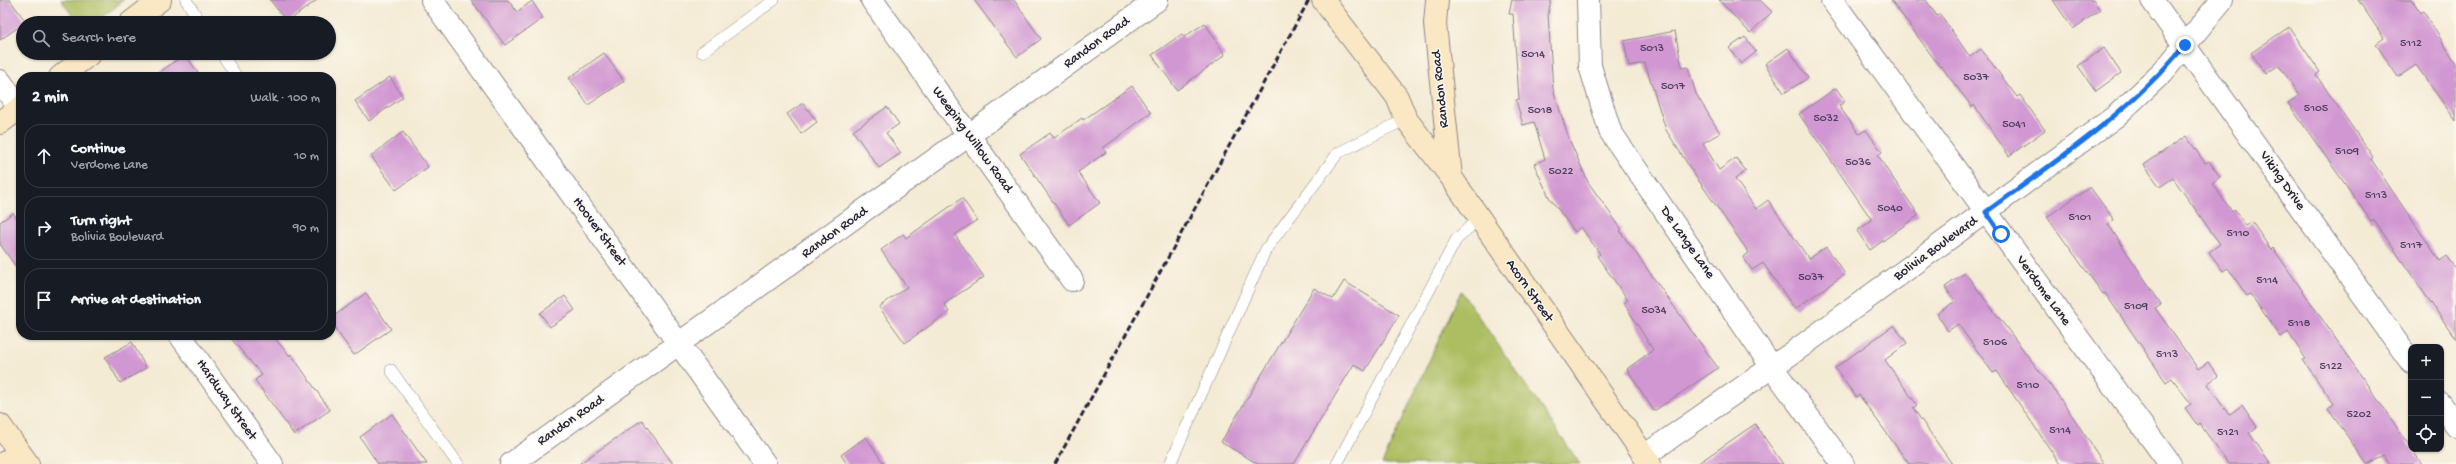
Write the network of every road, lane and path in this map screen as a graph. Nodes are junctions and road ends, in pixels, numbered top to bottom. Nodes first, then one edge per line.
1 (160, 0) edge
2 (186, 0) edge
3 (432, 0) edge
4 (774, 0) edge
5 (872, 0) edge
6 (1157, 0) edge
7 (1309, 0) edge
8 (1323, 0) edge
9 (1437, 0) edge
10 (1588, 0) edge
11 (1832, 0) edge
12 (2152, 0) edge
13 (2222, 0) edge
14 (139, 16) edge
15 (196, 16) edge
16 (2185, 45) junction
17 (702, 52) dead end
18 (83, 60) edge
19 (226, 60) edge
20 (69, 72) edge
21 (234, 72) edge
22 (0, 81) edge
23 (16, 102) edge
24 (16, 112) edge
25 (1406, 119) junction
26 (0, 123) edge
27 (969, 136) junction
28 (1451, 177) junction
29 (1986, 212) junction
30 (1479, 218) junction
31 (1072, 280) dead end
32 (184, 340) edge
33 (679, 344) junction
34 (2408, 358) edge
35 (1772, 366) junction
36 (391, 370) dead end
37 (2444, 408) edge
38 (0, 425) edge
39 (2456, 426) edge
40 (17, 460) edge
41 (1647, 460) edge
42 (272, 464) edge
43 (458, 464) edge
44 (511, 464) edge
45 (765, 464) edge
46 (1170, 464) edge
47 (1337, 464) edge
48 (1843, 464) edge
49 (2170, 464) edge

1 - 14 street
2 - 15 lane
3 - 33 street, Hoover Street
4 - 17 lane
5 - 27 street, Weeping Willow Road
6 - 27 street, Randon Road
7 - 25 street, Acorn Street
8 - 25 street, Acorn Street
9 - 28 street, Randon Road
10 - 35 street, De Lange Lane
11 - 29 street, Verdome Lane
12 - 16 street, Viking Drive
13 - 16 street, Bolivia Boulevard
16 - 29 street, Bolivia Boulevard
16 - 34 street, Viking Drive
18 - 20 street
19 - 21 lane
22 - 23 street
24 - 26 street
25 - 28 street, Acorn Street
25 - 46 lane
27 - 31 street, Weeping Willow Road
27 - 33 street, Randon Road
28 - 30 street, Acorn Street
29 - 35 street, Bolivia Boulevard
29 - 49 street, Verdome Lane
30 - 41 street, Acorn Street
30 - 47 lane
32 - 42 street, Hardway Street
33 - 44 street, Randon Road
33 - 45 street, Hoover Street
35 - 41 street, Bolivia Boulevard
35 - 48 street, De Lange Lane
36 - 43 lane
37 - 39 street
38 - 40 street

